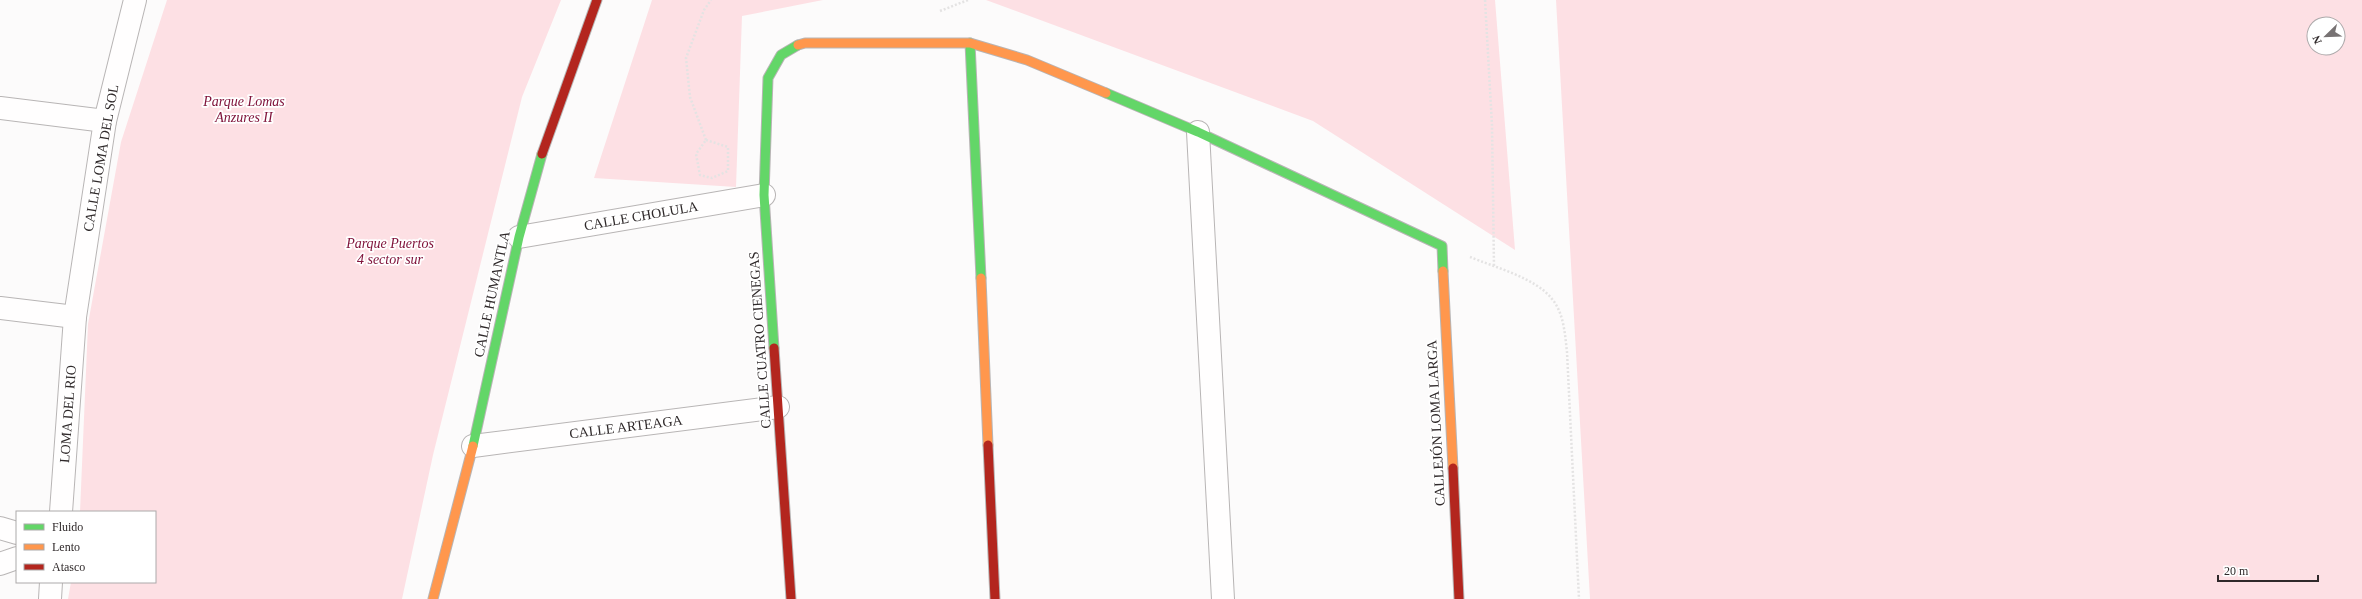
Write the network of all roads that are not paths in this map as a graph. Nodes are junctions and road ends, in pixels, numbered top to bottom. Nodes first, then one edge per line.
1 (135, 0) edge
2 (597, 0) edge
3 (970, 43) junction
4 (0, 108) edge
5 (105, 121) junction
6 (1198, 132) junction
7 (764, 195) junction
8 (519, 237) junction
9 (0, 308) edge
10 (74, 317) junction
11 (778, 407) junction
12 (473, 446) junction
13 (61, 511) edge
14 (0, 528) edge
15 (16, 533) edge
16 (16, 558) edge
17 (0, 564) edge
18 (51, 583) edge
19 (50, 599) edge
20 (433, 599) edge
21 (791, 599) edge
22 (995, 599) edge
23 (1222, 599) edge
24 (1459, 599) edge

1 - 5 street, CALLE LOMA DEL SOL
2 - 8 street, CALLE HUMANTLA
3 - 6 street
3 - 7 street, CALLE CUATRO CIENEGAS
3 - 22 street
4 - 5 street
5 - 10 street, CALLE LOMA DEL SOL
6 - 23 street
6 - 24 street, CALLEJÓN LOMA LARGA
7 - 8 street, CALLE CHOLULA
7 - 11 street, CALLE CUATRO CIENEGAS
8 - 12 street, CALLE HUMANTLA
9 - 10 street
10 - 13 street, LOMA DEL RIO
11 - 12 street, CALLE ARTEAGA
11 - 21 street, CALLE CUATRO CIENEGAS
12 - 20 street, CALLE HUMANTLA
14 - 15 street
16 - 17 street
18 - 19 street

